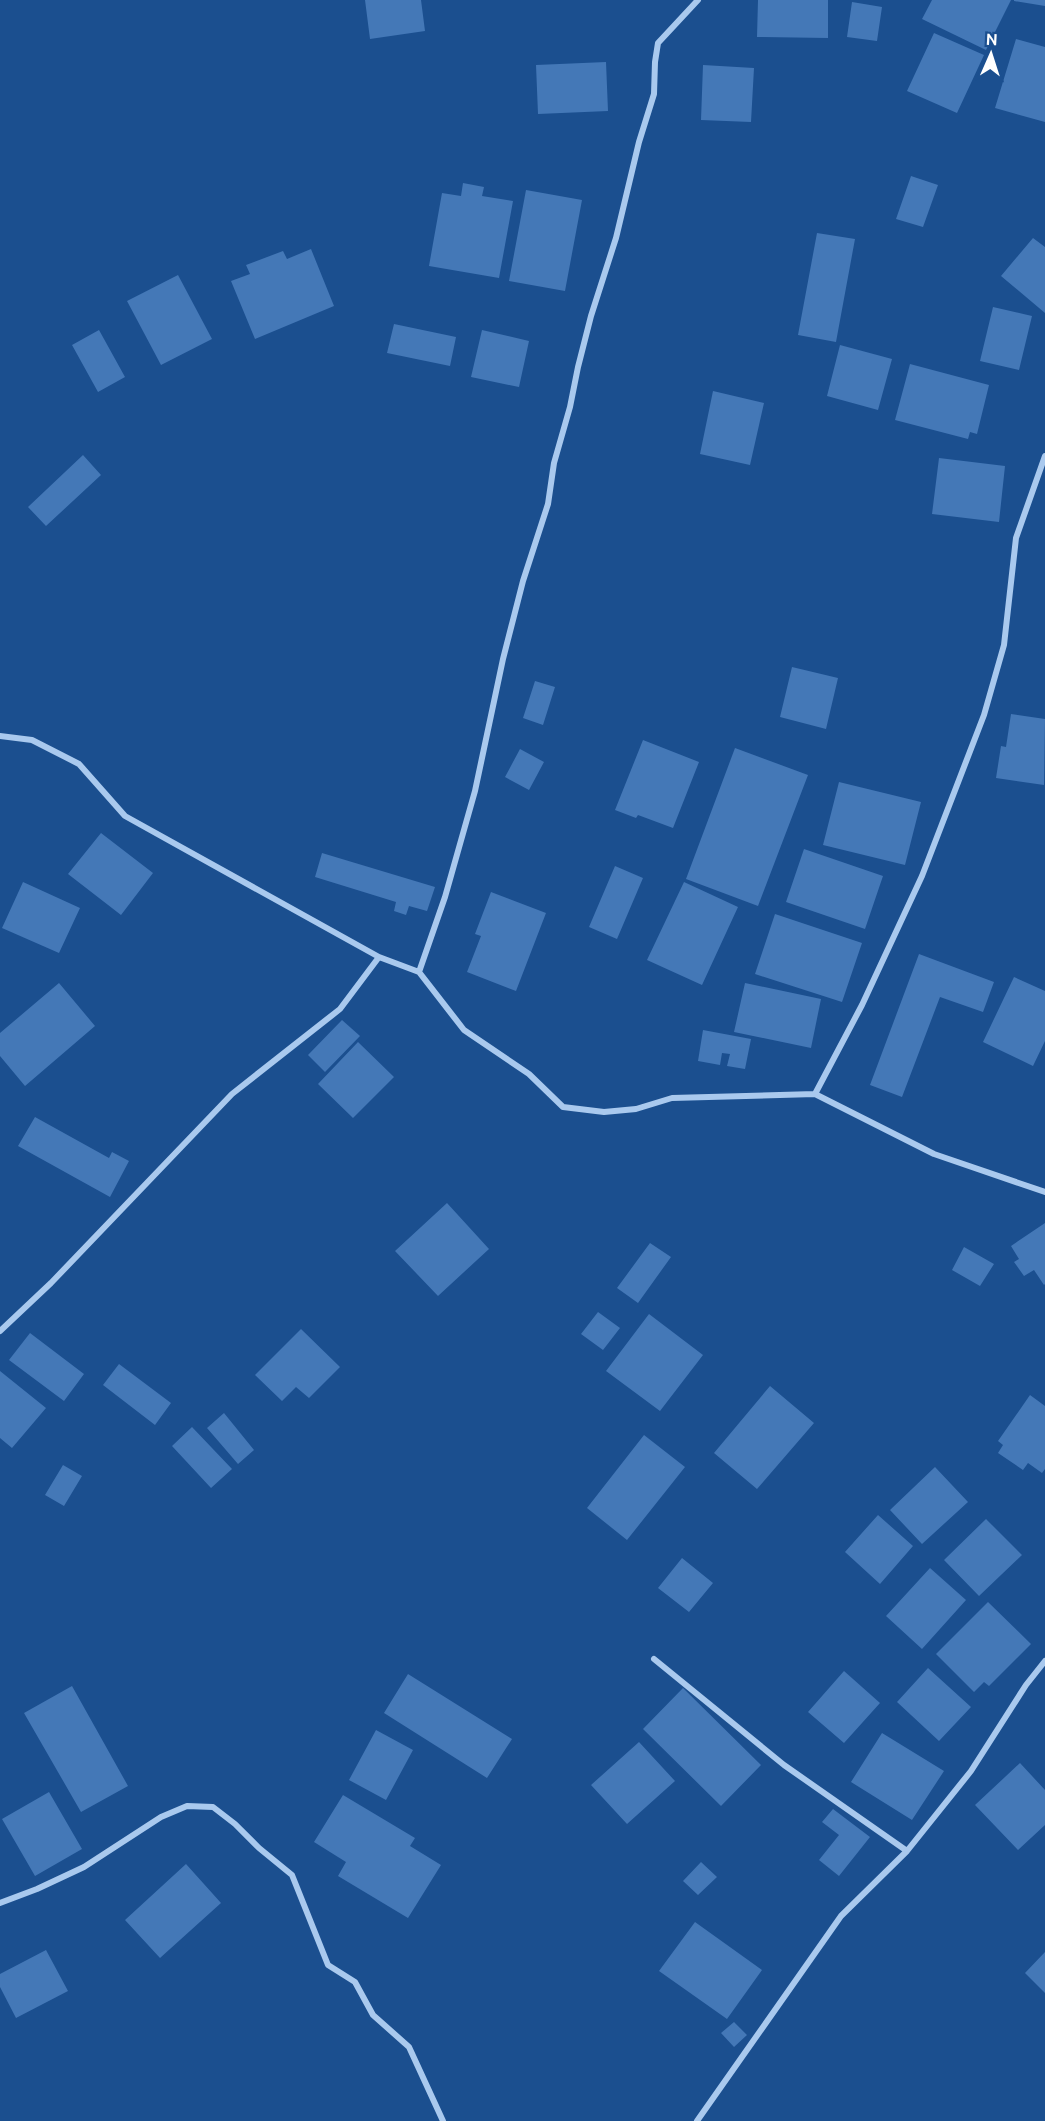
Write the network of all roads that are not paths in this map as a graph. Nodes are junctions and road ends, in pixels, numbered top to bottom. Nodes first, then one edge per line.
1 (698, 0) edge
2 (1045, 456) edge
3 (0, 736) edge
4 (380, 957) junction
5 (419, 972) junction
6 (815, 1094) junction
7 (1045, 1191) edge
8 (0, 1331) edge
9 (654, 1659) dead end
10 (1045, 1661) edge
11 (907, 1851) junction
12 (0, 1903) edge
13 (443, 2121) edge
14 (697, 2121) edge

1 - 5 street
2 - 6 street
3 - 4 street
4 - 5 street
4 - 8 street
5 - 6 street
6 - 7 street
9 - 11 street
10 - 11 street
11 - 14 street
12 - 13 street

